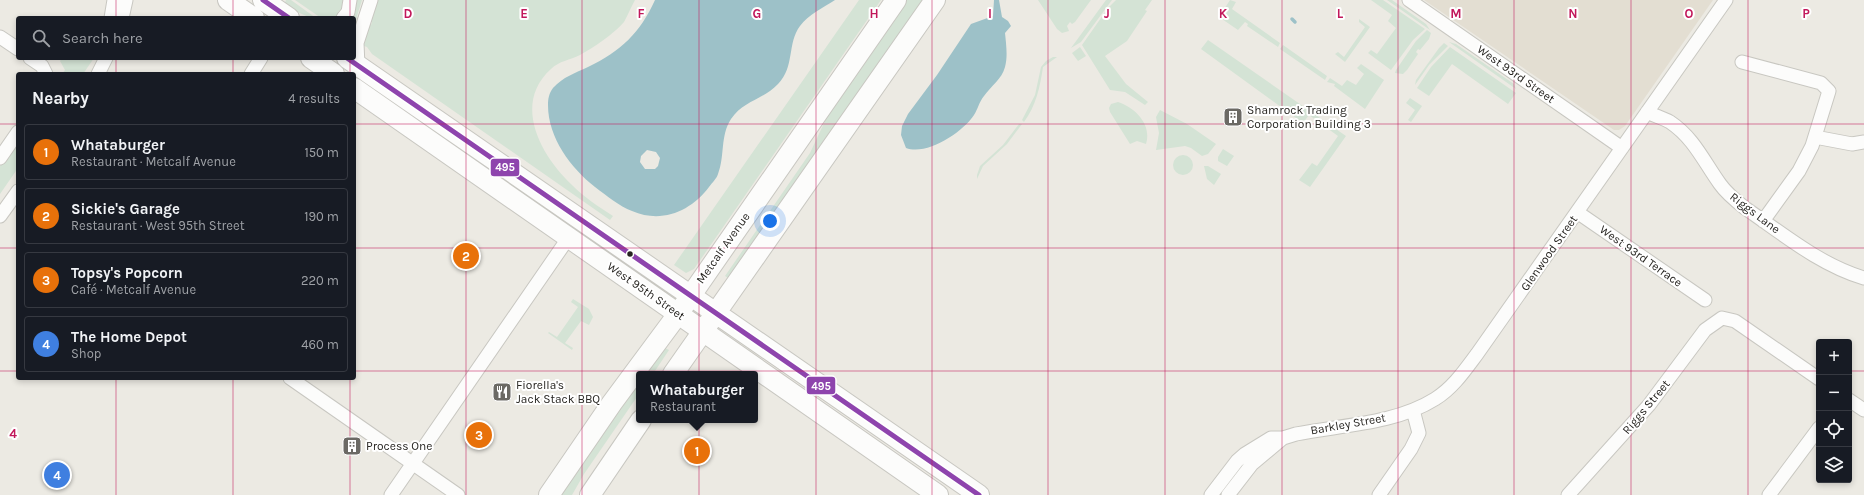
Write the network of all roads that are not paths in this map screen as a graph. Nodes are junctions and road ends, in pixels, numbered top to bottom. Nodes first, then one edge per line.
1 (114, 0) edge
2 (126, 0) edge
3 (228, 0) edge
4 (263, 0) edge
5 (350, 0) edge
6 (371, 0) edge
7 (896, 0) edge
8 (935, 0) edge
9 (1409, 0) edge
10 (1726, 0) edge
11 (111, 16) edge
12 (122, 16) edge
13 (251, 16) edge
14 (286, 16) edge
15 (345, 16) edge
16 (0, 37) edge
17 (356, 47) edge
18 (16, 49) edge
19 (33, 60) edge
20 (105, 60) edge
21 (260, 60) edge
22 (314, 60) edge
23 (352, 62) edge
24 (1742, 62) dead end
25 (45, 72) edge
26 (99, 72) edge
27 (252, 72) edge
28 (331, 72) edge
29 (356, 89) edge
30 (1647, 112) junction
31 (16, 135) edge
32 (1815, 137) junction
33 (1864, 142) edge
34 (1622, 148) junction
35 (0, 158) edge
36 (16, 193) edge
37 (1577, 212) junction
38 (0, 216) edge
39 (1763, 221) junction
40 (569, 236) junction
41 (1864, 278) edge
42 (691, 295) junction
43 (1705, 300) dead end
44 (716, 313) junction
45 (678, 314) junction
46 (703, 331) junction
47 (675, 371) edge
48 (1816, 377) edge
49 (293, 380) edge
50 (1852, 402) edge
51 (1413, 410) junction
52 (1864, 410) edge
53 (640, 423) edge
54 (1816, 432) edge
55 (1283, 438) junction
56 (865, 445) junction
57 (412, 463) junction
58 (956, 480) junction
59 (390, 495) edge
60 (458, 495) edge
61 (549, 495) edge
62 (590, 495) edge
63 (938, 495) edge
64 (979, 495) edge
65 (1211, 495) edge
66 (1228, 495) edge
67 (1379, 495) edge
68 (1568, 495) edge
69 (1769, 495) edge

1 - 11 street
2 - 12 street
3 - 13 main road
4 - 14 main road
5 - 15 street
6 - 17 street
7 - 42 main road, Metcalf Avenue
8 - 44 main road
9 - 34 street, West 93rd Street
10 - 30 street, Glenwood Street
16 - 18 street
19 - 25 street
20 - 26 street
21 - 27 street
22 - 28 main road
23 - 42 main road, West 95th Street
24 - 32 street
29 - 40 main road, West 95th Street
30 - 34 street, Glenwood Street
30 - 39 street, Riggs Lane
31 - 35 street
32 - 33 street
32 - 39 street
34 - 37 street, Glenwood Street
36 - 38 street
37 - 43 street, West 93rd Terrace
37 - 51 street, Glenwood Street
39 - 41 street, Riggs Lane
40 - 45 main road, West 95th Street
40 - 57 street
42 - 44 main road, West 95th Street
42 - 45 main road, Metcalf Avenue
44 - 46 main road
44 - 58 main road, West 95th Street
45 - 46 main road, West 95th Street
45 - 61 main road, Metcalf Avenue
46 - 47 main road
46 - 56 main road, West 95th Street
48 - 68 street, Riggs Street
49 - 57 street
50 - 52 street
51 - 55 street, Barkley Street
51 - 67 street
53 - 62 main road
54 - 69 street
55 - 65 street, Barkley Street
55 - 66 street, Barkley Street
56 - 58 main road
56 - 63 main road, West 95th Street
57 - 59 street
57 - 60 street
58 - 64 main road, West 95th Street

